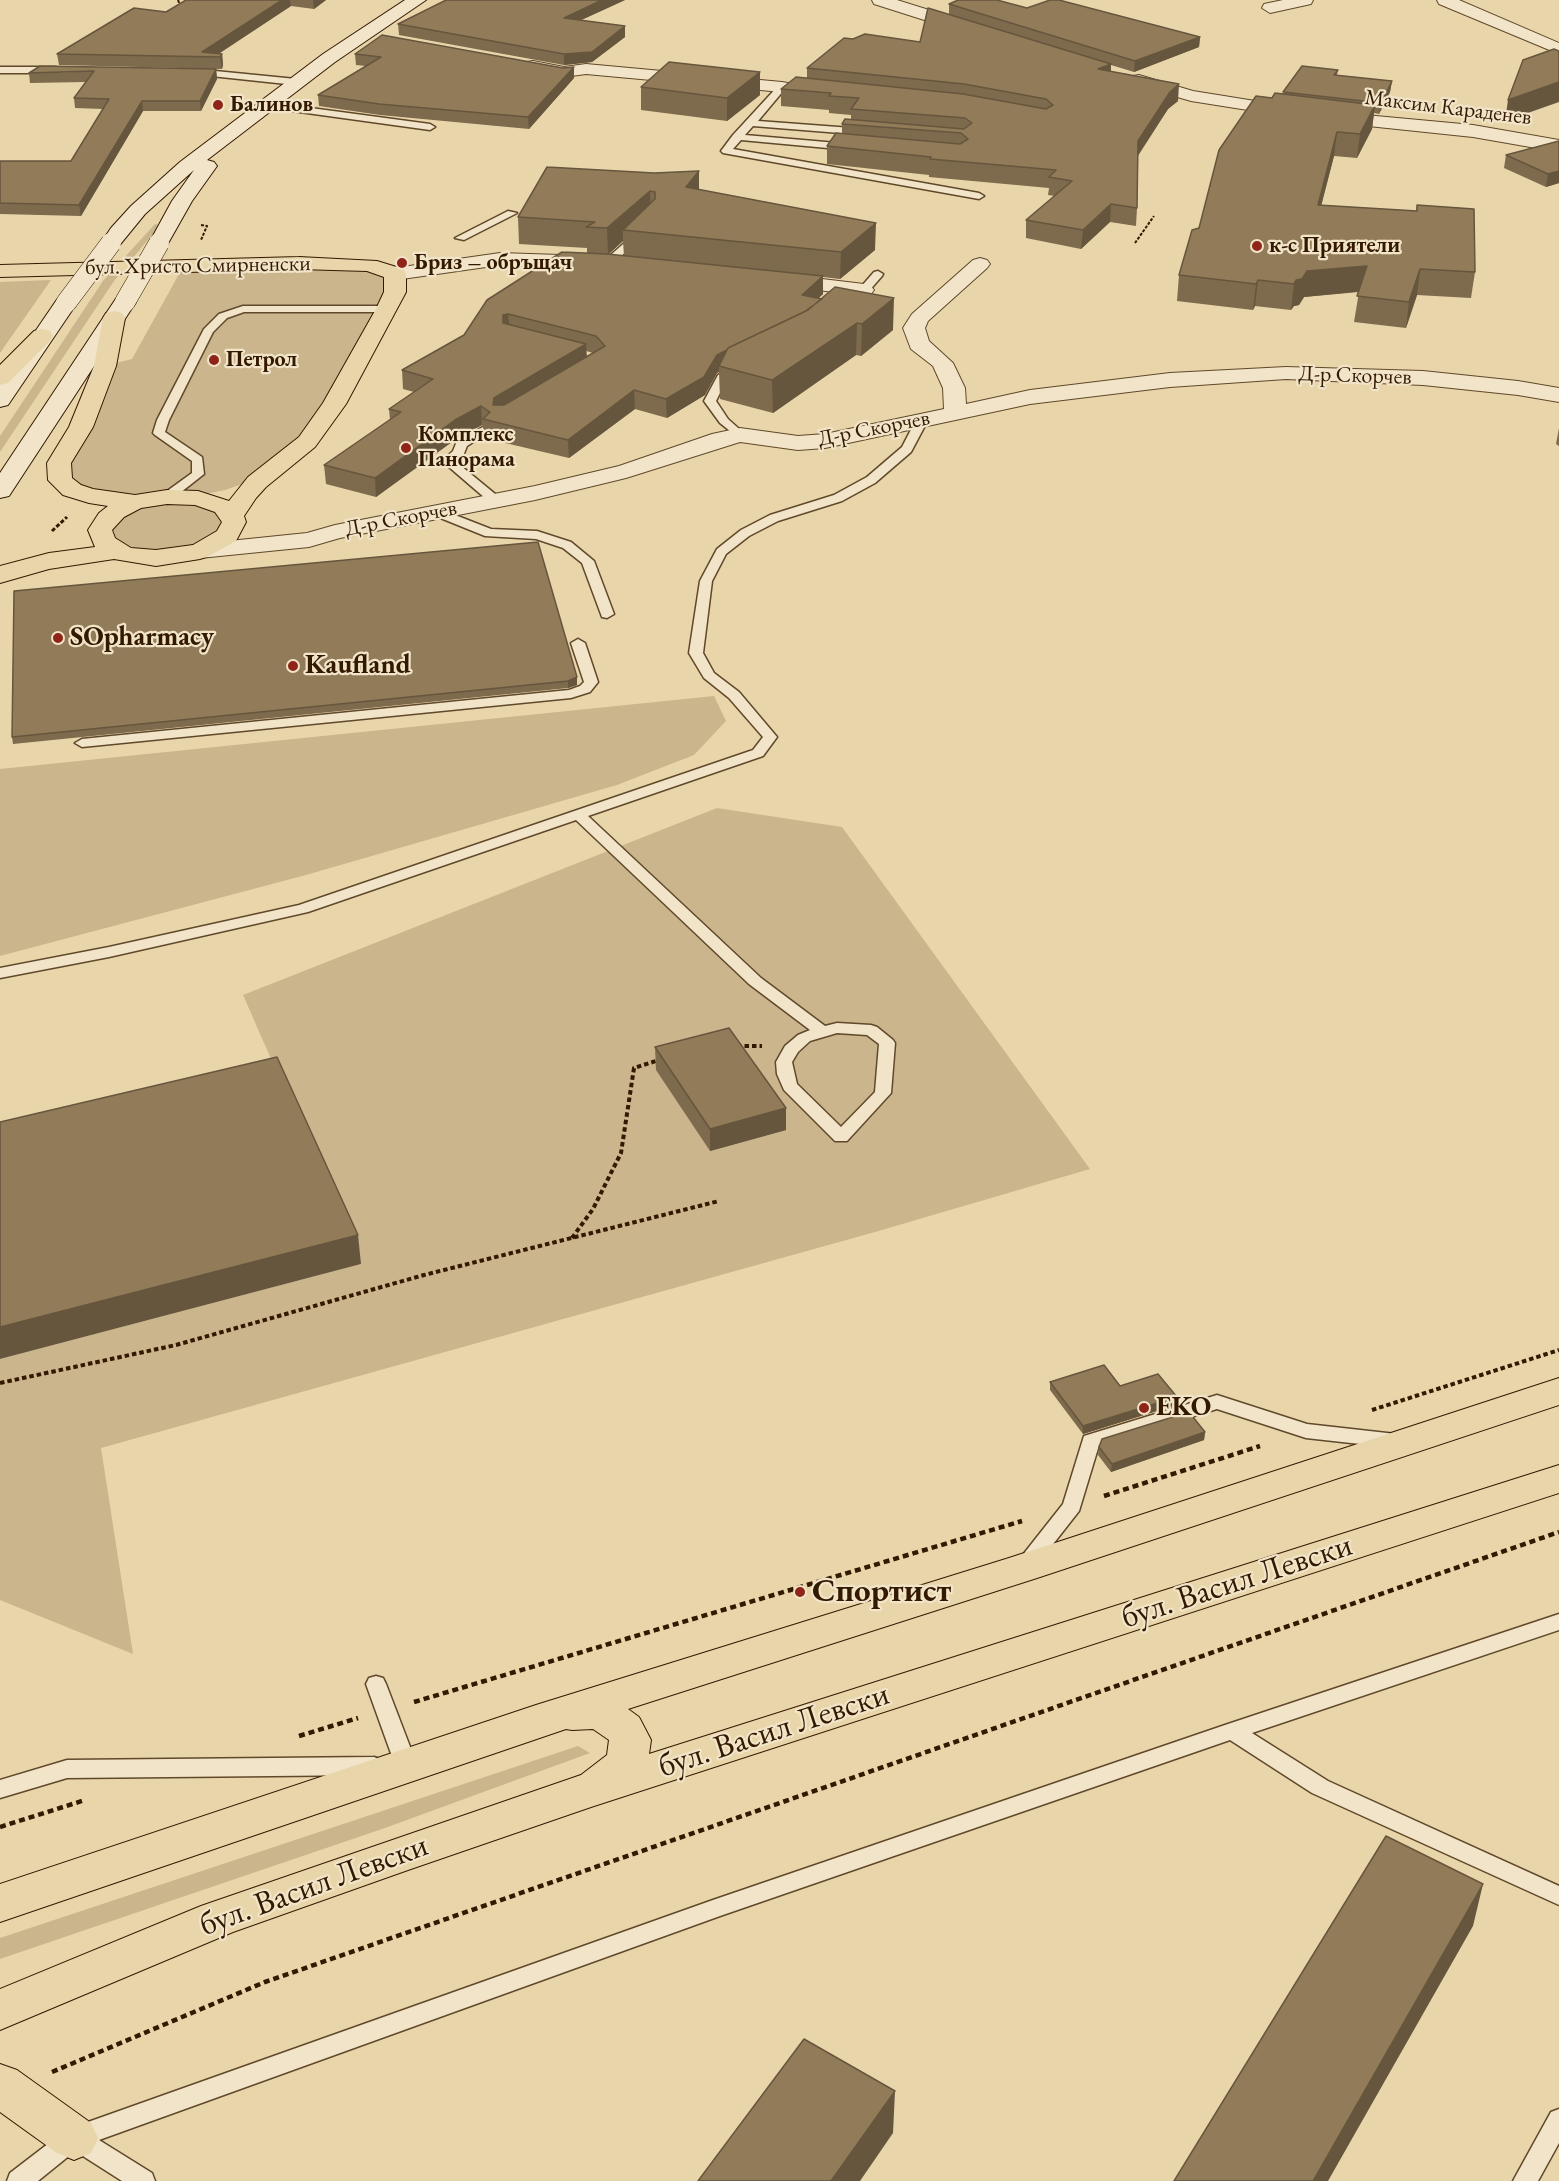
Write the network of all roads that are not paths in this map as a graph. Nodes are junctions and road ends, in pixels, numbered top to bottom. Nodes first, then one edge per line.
1 (417, 0) edge
2 (880, 0) edge
3 (1305, 0) edge
4 (1445, 0) edge
5 (1270, 9) dead end
6 (979, 32) edge
7 (361, 35) junction
8 (384, 39) edge
9 (1559, 48) edge
10 (514, 62) edge
11 (0, 70) edge
12 (65, 70) edge
13 (182, 72) edge
14 (1125, 76) edge
15 (296, 82) junction
16 (782, 87) junction
17 (804, 89) edge
18 (266, 105) junction
19 (243, 123) junction
20 (749, 123) junction
21 (430, 127) edge
22 (880, 134) edge
23 (736, 137) junction
24 (1559, 146) edge
25 (866, 148) edge
26 (979, 196) dead end
27 (512, 213) dead end
28 (650, 222) edge
29 (460, 238) dead end
30 (608, 263) junction
31 (980, 264) dead end
32 (632, 265) edge
33 (0, 270) edge
34 (395, 274) junction
35 (878, 274) dead end
36 (760, 278) edge
37 (864, 290) joint
38 (387, 309) junction
39 (120, 310) junction
40 (42, 336) junction
41 (749, 363) edge
42 (0, 378) edge
43 (1559, 395) edge
44 (0, 400) edge
45 (955, 412) junction
46 (922, 420) junction
47 (483, 431) edge
48 (740, 435) junction
49 (276, 466) junction
50 (0, 491) edge
51 (178, 497) junction
52 (496, 501) junction
53 (135, 502) junction
54 (437, 512) junction
55 (233, 519) junction
56 (335, 532) junction
57 (116, 551) junction
58 (200, 551) junction
59 (0, 576) edge
60 (607, 614) dead end
61 (578, 643) dead end
62 (82, 743) dead end
63 (579, 815) junction
64 (0, 973) edge
65 (822, 1031) junction
66 (1559, 1391) edge
67 (1403, 1442) junction
68 (1559, 1479) edge
69 (1023, 1568) junction
70 (1559, 1622) edge
71 (376, 1684) dead end
72 (551, 1717) junction
73 (1232, 1731) junction
74 (406, 1765) junction
75 (0, 1789) edge
76 (583, 1792) junction
77 (1559, 1896) edge
78 (0, 1903) edge
79 (0, 2010) edge
80 (5, 2088) edge
81 (1559, 2120) edge
82 (74, 2138) junction
83 (19, 2181) edge
84 (143, 2181) edge
85 (1525, 2181) edge

1 - 7 main road
2 - 6 street
3 - 5 street
4 - 9 street
7 - 8 street
7 - 15 main road
10 - 16 street
11 - 12 lane
13 - 15 lane
14 - 24 street, Максим Караденев
15 - 18 main road
16 - 17 lane
16 - 20 lane
18 - 19 main road
18 - 21 lane
19 - 39 main road, bridge
19 - 40 main road, bridge
20 - 22 lane
20 - 23 lane
23 - 25 lane
23 - 26 lane
27 - 29 lane
28 - 30 lane
30 - 32 street
30 - 34 street
31 - 45 street
33 - 34 main road, бул. Христо Смирненски
34 - 38 main road
35 - 37 lane
36 - 37 street
38 - 49 main road
38 - 51 lane
39 - 50 main road
39 - 53 main road
40 - 42 main road
40 - 44 main road
41 - 48 lane
43 - 45 street, Д-р Скорчев
45 - 46 street, Д-р Скорчев
46 - 48 street, Д-р Скорчев
46 - 63 lane
47 - 52 lane
48 - 52 street, Д-р Скорчев
49 - 51 main road
49 - 55 main road
51 - 53 main road
51 - 55 main road
52 - 54 street, Д-р Скорчев
53 - 57 main road
54 - 56 street, Д-р Скорчев
54 - 60 lane
55 - 56 street
55 - 58 main road
56 - 58 street, Д-р Скорчев
57 - 58 main road
57 - 59 main road
61 - 62 lane
63 - 64 lane
63 - 65 lane
65 - 65 lane
66 - 67 main road
67 - 69 main road
67 - 69 lane
68 - 76 main road, бул. Васил Левски
69 - 72 main road
70 - 73 lane
71 - 74 lane
72 - 74 main road
72 - 76 main road
73 - 77 lane
73 - 82 lane
74 - 75 lane
74 - 78 main road
76 - 79 main road, бул. Васил Левски
80 - 82 main road
81 - 85 lane
82 - 83 lane
82 - 84 lane

